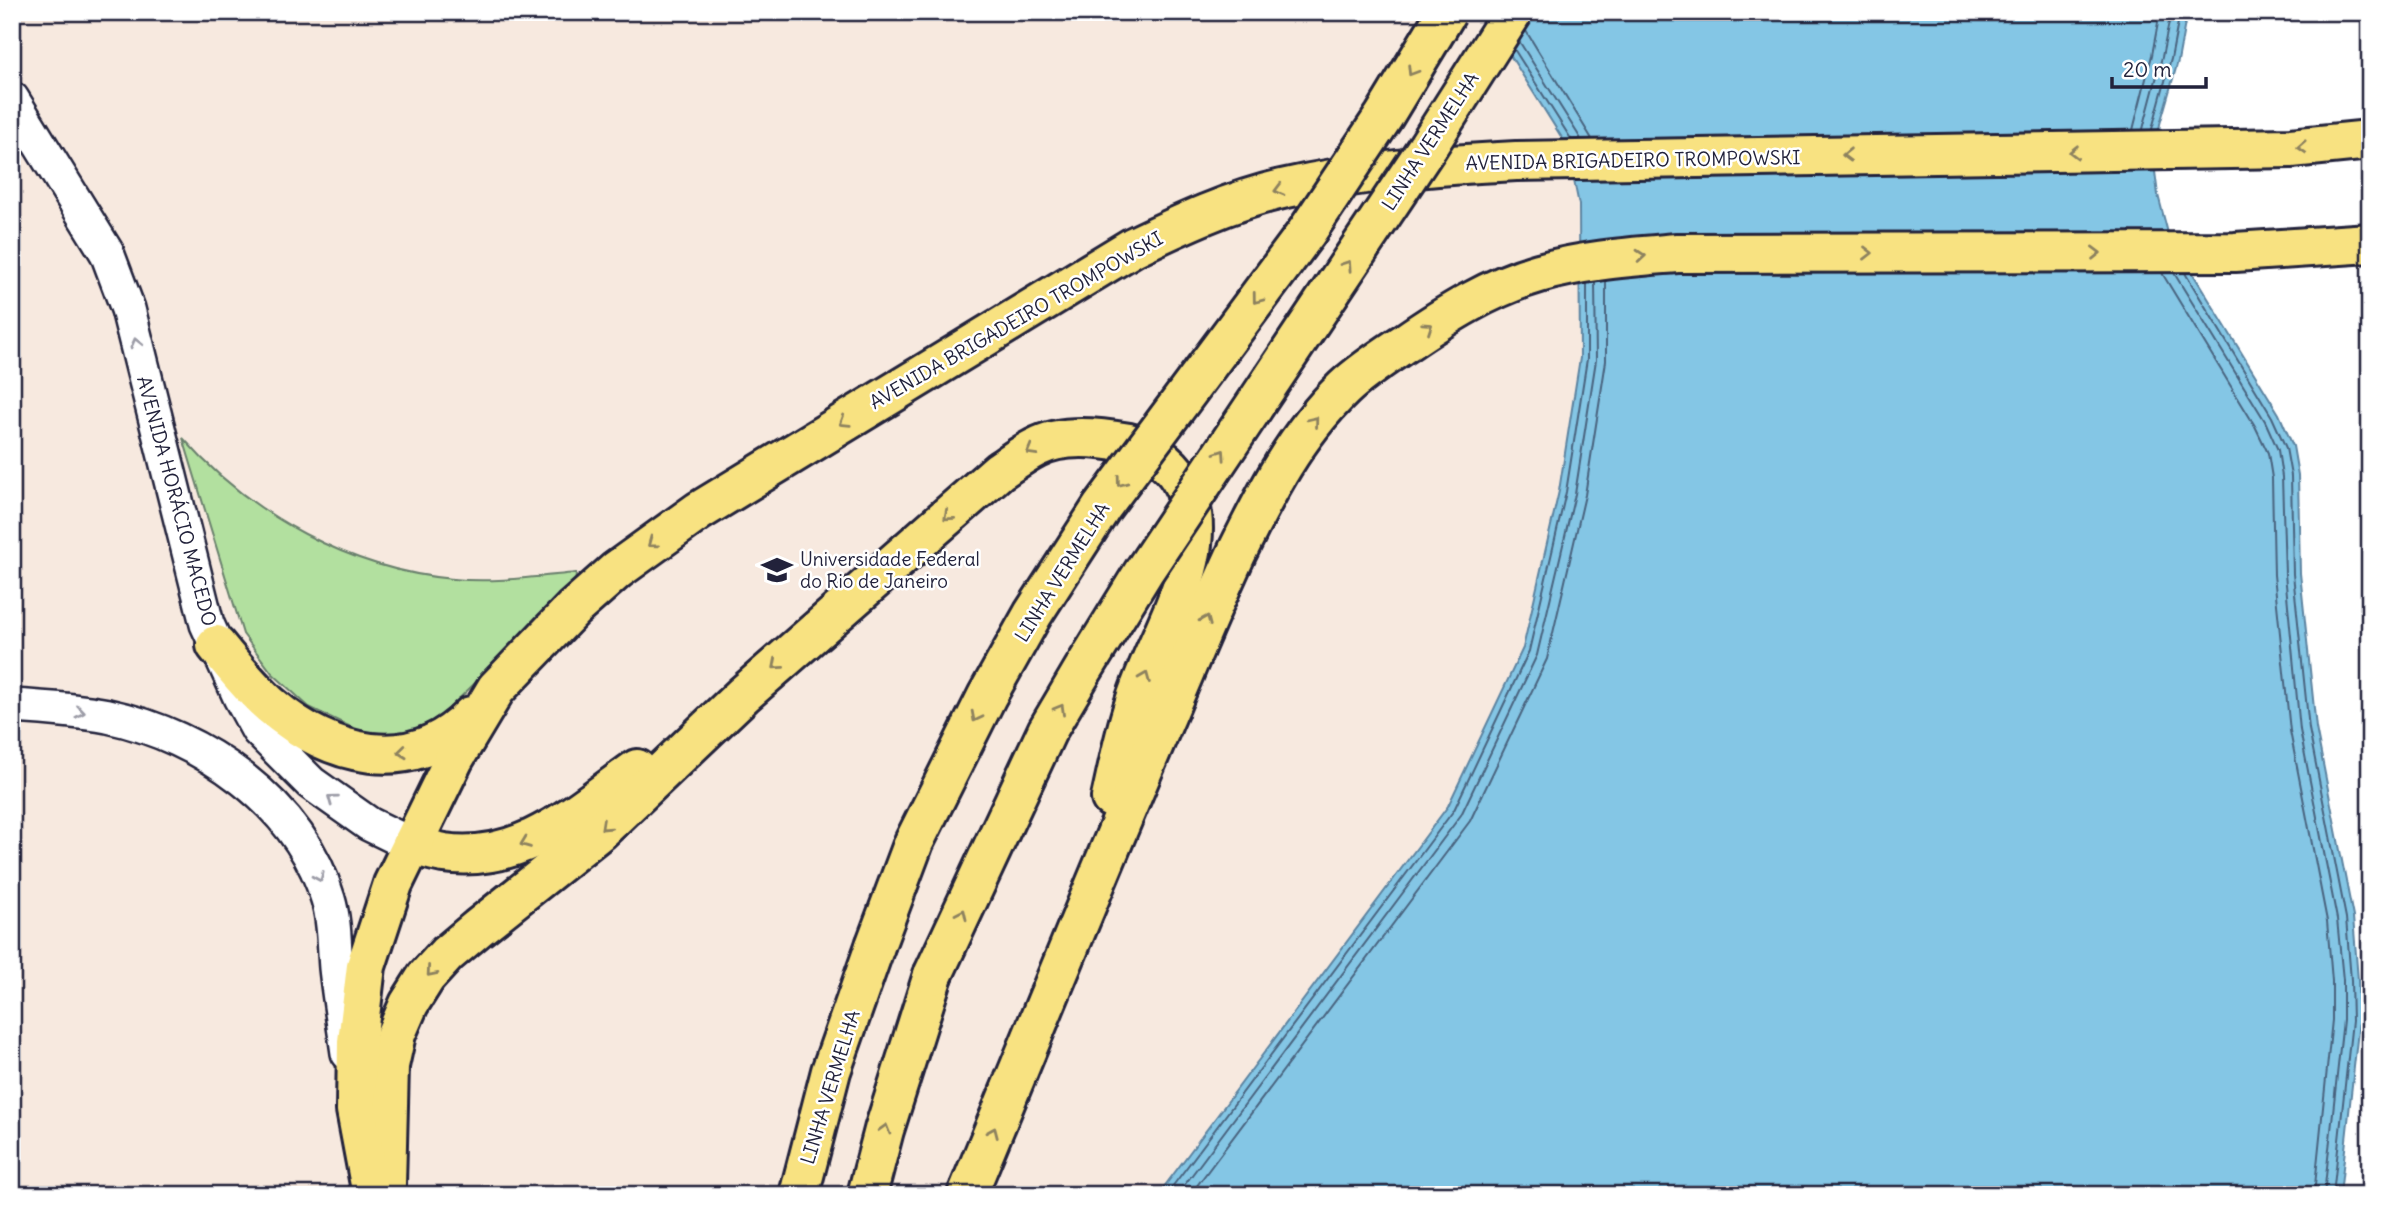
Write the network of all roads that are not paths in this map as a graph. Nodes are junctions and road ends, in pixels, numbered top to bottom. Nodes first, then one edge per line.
1 (1447, 12) edge
2 (1513, 12) edge
3 (12, 99) edge
4 (2370, 141) edge
5 (2370, 243) edge
6 (216, 645) junction
7 (496, 689) junction
8 (743, 695) junction
9 (12, 706) edge
10 (412, 845) junction
11 (1083, 908) junction
12 (831, 1071) junction
13 (356, 1110) junction
14 (372, 1195) edge
15 (386, 1195) edge
16 (777, 1195) edge
17 (799, 1195) edge
18 (867, 1195) edge
19 (967, 1195) edge

1 -> 12 highway, LINHA VERMELHA, bridge
18 -> 2 highway, LINHA VERMELHA, bridge
6 -> 3 street, AVENIDA HORÁCIO MACEDO
4 -> 7 highway, AVENIDA BRIGADEIRO TROMPOWSKI
11 -> 5 highway
7 -> 6 highway
10 -> 6 street, AVENIDA HORÁCIO MACEDO
7 - 10 highway, AVENIDA BRIGADEIRO TROMPOWSKI
8 -> 10 highway
11 -> 8 highway
8 -> 15 highway
9 -> 13 street
10 - 13 highway, AVENIDA BRIGADEIRO TROMPOWSKI
19 -> 11 highway
12 - 16 highway
12 - 17 highway, LINHA VERMELHA
13 - 14 highway, AVENIDA BRIGADEIRO TROMPOWSKI

